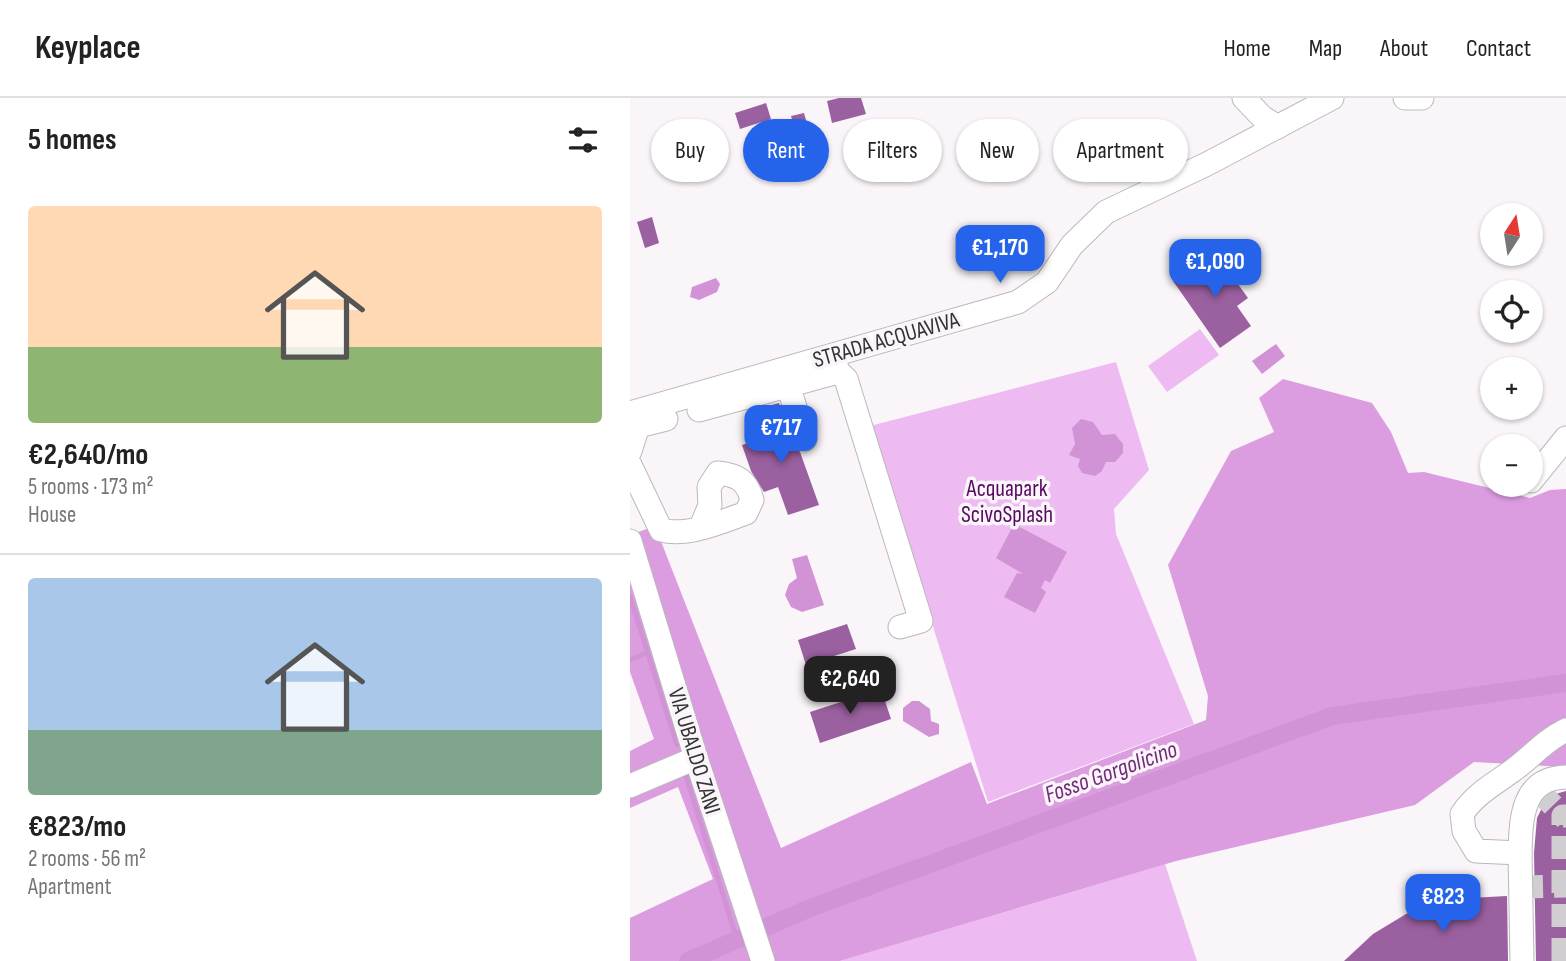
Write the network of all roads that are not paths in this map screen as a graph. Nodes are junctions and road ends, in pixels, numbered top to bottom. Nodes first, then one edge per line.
1 (1244, 98) edge
2 (1332, 98) edge
3 (1405, 98) edge
4 (1422, 98) edge
5 (1278, 127) junction
6 (835, 364) junction
7 (788, 386) junction
8 (630, 413) edge
9 (1566, 438) edge
10 (805, 439) dead end
11 (630, 451) edge
12 (630, 465) edge
13 (1543, 467) edge
14 (701, 527) dead end
15 (630, 541) edge
16 (900, 627) dead end
17 (1566, 730) edge
18 (696, 758) junction
19 (1566, 777) edge
20 (630, 786) edge
21 (1520, 853) junction
22 (761, 954) edge
23 (1522, 961) edge

1 - 5 street
2 - 5 street, STRADA ACQUAVIVA
3 - 4 street
5 - 6 street, STRADA ACQUAVIVA
6 - 7 street
6 - 8 street, STRADA ACQUAVIVA
6 - 16 street
7 - 10 street
7 - 11 street
9 - 13 street
12 - 14 street
15 - 18 street, VIA UBALDO ZANI
17 - 21 street
18 - 20 street
18 - 22 street, VIA UBALDO ZANI
19 - 21 street
21 - 23 street

